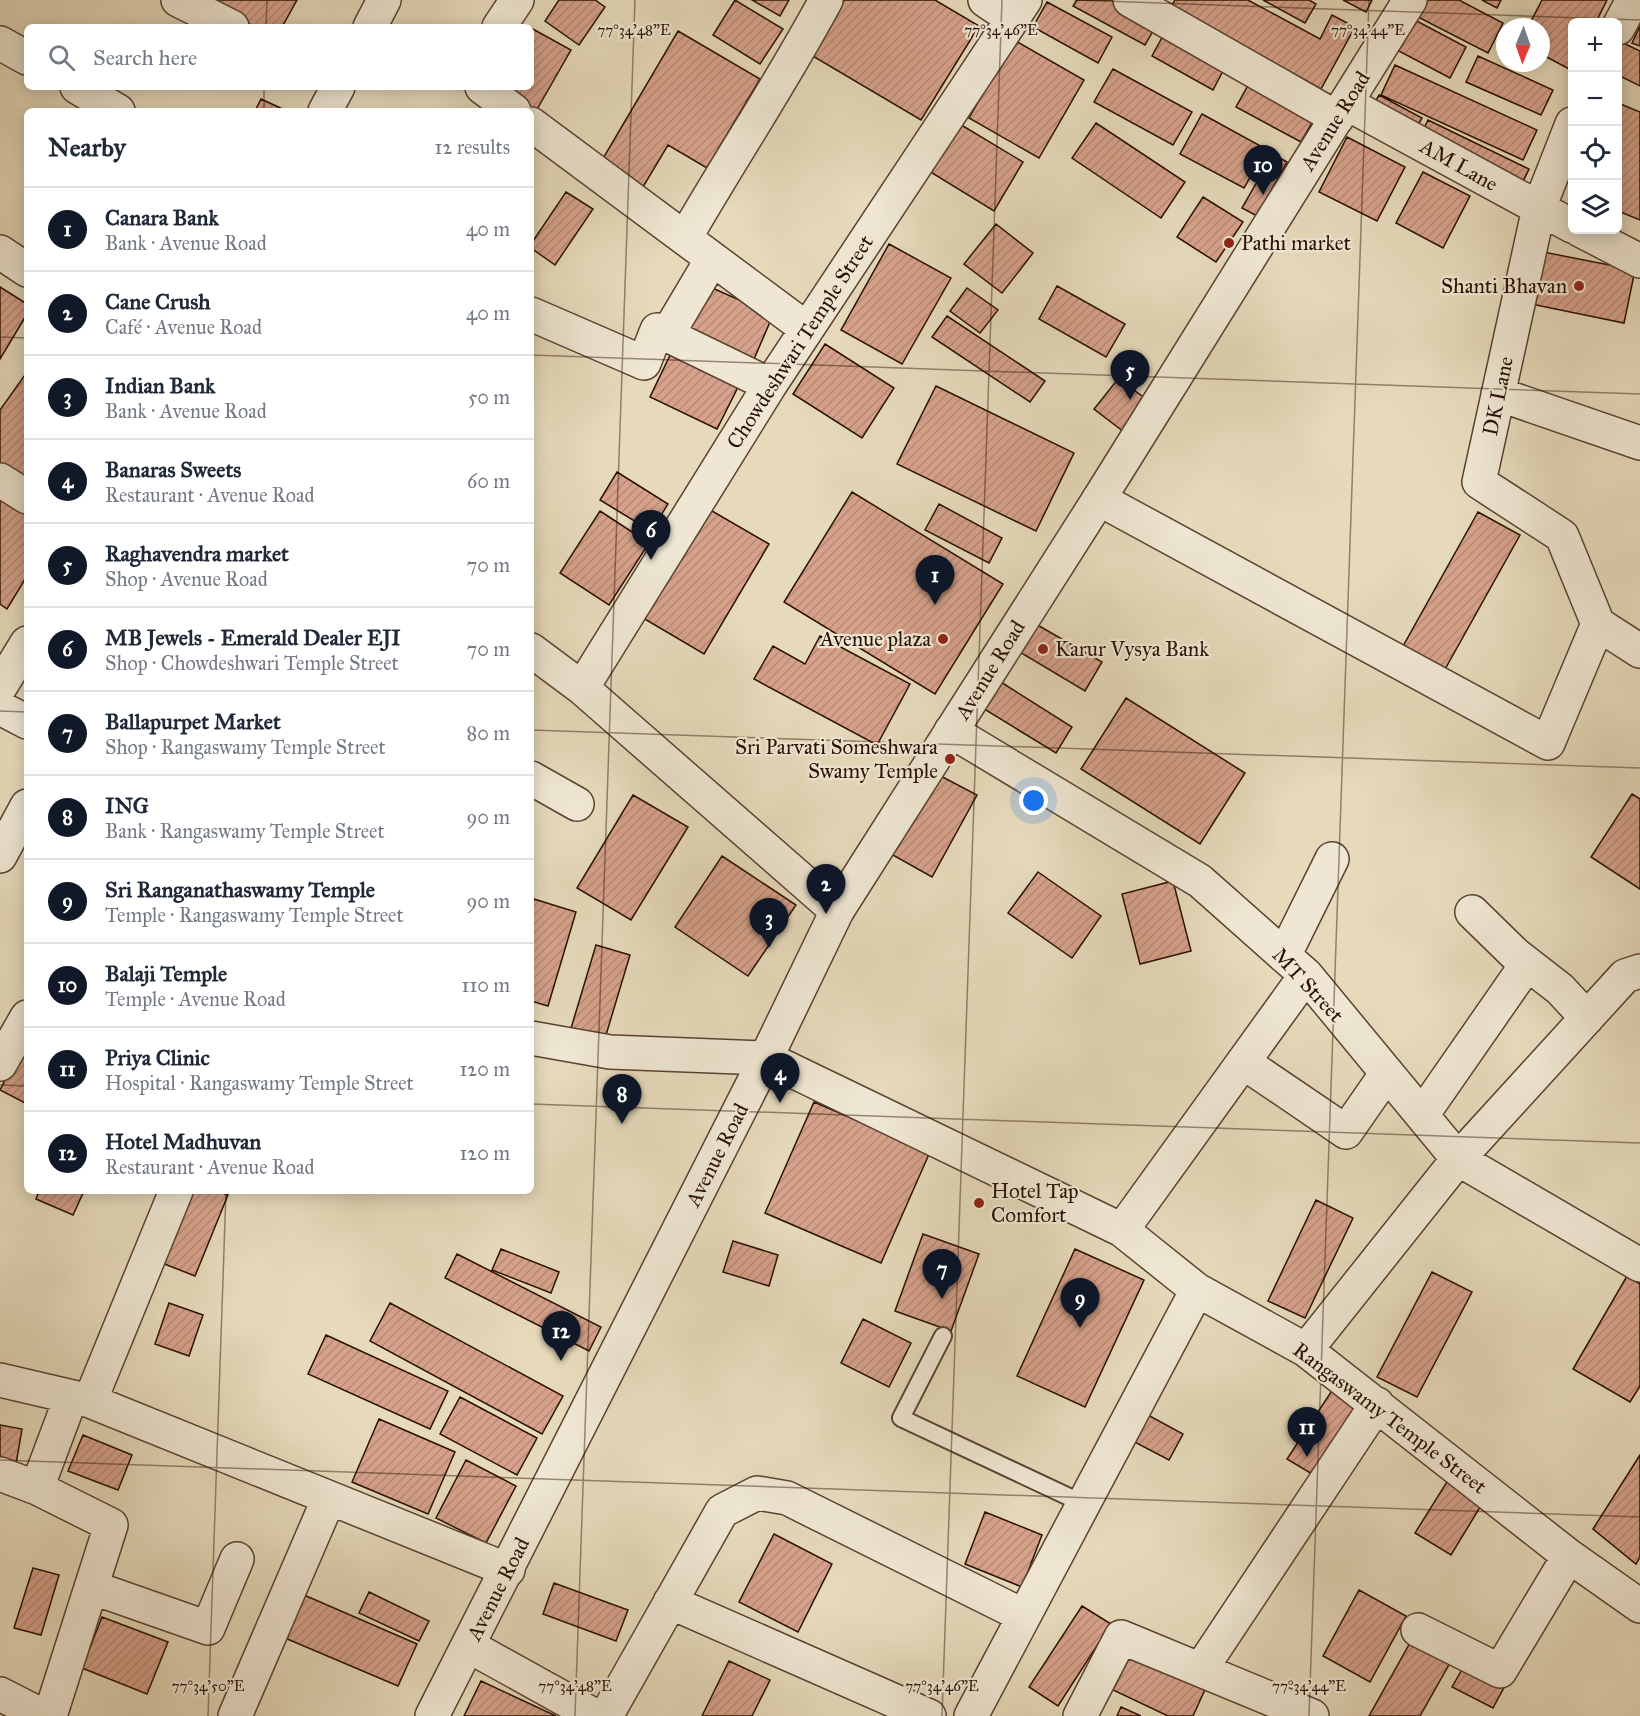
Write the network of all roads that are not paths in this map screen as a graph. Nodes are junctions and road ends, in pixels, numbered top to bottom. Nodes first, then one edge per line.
1 (384, 0) edge
2 (517, 0) edge
3 (825, 0) edge
4 (985, 0) edge
5 (1130, 0) edge
6 (1410, 0) edge
7 (1633, 0) edge
8 (190, 3) edge
9 (1019, 9) edge
10 (1622, 19) edge
11 (227, 24) edge
12 (372, 24) edge
13 (501, 24) edge
14 (0, 43) edge
15 (24, 56) edge
16 (82, 90) edge
17 (336, 90) edge
18 (486, 90) edge
19 (113, 108) edge
20 (327, 108) edge
21 (510, 108) edge
22 (1341, 110) junction
23 (534, 126) edge
24 (1571, 126) edge
25 (1539, 208) junction
26 (1568, 224) edge
27 (1588, 234) edge
28 (685, 238) junction
29 (0, 252) edge
30 (712, 259) junction
31 (1640, 261) edge
32 (24, 268) edge
33 (534, 315) edge
34 (807, 329) junction
35 (667, 335) junction
36 (770, 385) junction
37 (1498, 394) junction
38 (1640, 443) edge
39 (0, 480) edge
40 (24, 495) edge
41 (1099, 499) junction
42 (1598, 624) junction
43 (24, 648) edge
44 (1640, 651) edge
45 (534, 652) edge
46 (0, 687) edge
47 (582, 688) junction
48 (0, 708) edge
49 (24, 720) edge
50 (951, 731) junction
51 (534, 780) edge
52 (577, 804) dead end
53 (24, 812) edge
54 (0, 856) edge
55 (1332, 859) dead end
56 (837, 911) junction
57 (1472, 912) dead end
58 (1527, 964) junction
59 (1295, 966) junction
60 (1635, 978) edge
61 (1587, 1018) junction
62 (24, 1022) edge
63 (534, 1039) edge
64 (766, 1058) junction
65 (1243, 1062) junction
66 (0, 1064) edge
67 (1387, 1073) junction
68 (1422, 1115) junction
69 (1458, 1159) junction
70 (175, 1194) edge
71 (1122, 1230) junction
72 (1640, 1264) edge
73 (1197, 1290) junction
74 (943, 1336) dead end
75 (1306, 1350) junction
76 (0, 1380) edge
77 (80, 1399) junction
78 (1377, 1404) junction
79 (0, 1474) edge
80 (37, 1488) junction
81 (329, 1498) junction
82 (1084, 1504) junction
83 (1569, 1556) junction
84 (237, 1559) dead end
85 (508, 1570) junction
86 (92, 1587) junction
87 (670, 1602) junction
88 (1640, 1606) edge
89 (1024, 1616) junction
90 (1418, 1630) dead end
91 (469, 1646) junction
92 (1201, 1669) junction
93 (0, 1694) edge
94 (43, 1716) edge
95 (50, 1716) edge
96 (235, 1716) edge
97 (432, 1716) edge
98 (595, 1716) edge
99 (606, 1716) edge
100 (929, 1716) edge
101 (971, 1716) edge
102 (1080, 1716) edge
103 (1312, 1716) edge

1 - 12 street
2 - 13 street
3 - 28 street
4 - 9 street
5 - 22 street, AM Lane
6 - 22 street, Avenue Road
7 - 10 street
8 - 11 street
9 - 34 street, Chowdeshwari Temple Street
14 - 15 street
16 - 19 street
17 - 20 street
18 - 21 street
22 - 25 street, AM Lane
22 - 41 street, Avenue Road
23 - 28 street
24 - 25 street, DK Lane
25 - 26 street, AM Lane
25 - 37 street, DK Lane
27 - 31 street
28 - 30 street
29 - 32 street
30 - 34 street
30 - 35 street
33 - 35 street
34 - 36 street, Chowdeshwari Temple Street
35 - 36 street
36 - 47 street, Chowdeshwari Temple Street
37 - 38 street
37 - 42 street, DK Lane
39 - 40 street
41 - 42 street
41 - 50 street, Avenue Road
42 - 44 street
43 - 46 street
45 - 47 street
47 - 56 street
48 - 49 street
50 - 56 street, Avenue Road
50 - 59 street, MT Street
51 - 52 street
53 - 54 street
55 - 59 street
56 - 64 street, Avenue Road
57 - 58 street
58 - 61 street
58 - 68 street
59 - 65 street
59 - 67 street, MT Street
60 - 61 street
61 - 69 street
62 - 66 street
63 - 64 street, Rangaswamy Temple Street
64 - 71 street, Rangaswamy Temple Street
64 - 85 street, Avenue Road
65 - 67 street
65 - 71 street
67 - 68 street, MT Street
68 - 69 street, MT Street
69 - 72 street, MT Street
69 - 75 street
70 - 77 street
71 - 73 street, Rangaswamy Temple Street
73 - 75 street, Rangaswamy Temple Street
73 - 82 street
74 - 82 lane
75 - 78 street, Rangaswamy Temple Street
76 - 77 street
77 - 80 street
77 - 81 street
78 - 83 street, Rangaswamy Temple Street
78 - 92 street
79 - 80 street
80 - 86 street
81 - 85 street
81 - 96 street
82 - 89 street
83 - 88 street, Rangaswamy Temple Street
83 - 90 street
84 - 86 street
85 - 91 street, Avenue Road
86 - 95 street
87 - 89 street
87 - 99 street
87 - 100 street
89 - 101 street
91 - 97 street, Avenue Road
91 - 98 street
92 - 102 street
92 - 103 street
93 - 94 street

